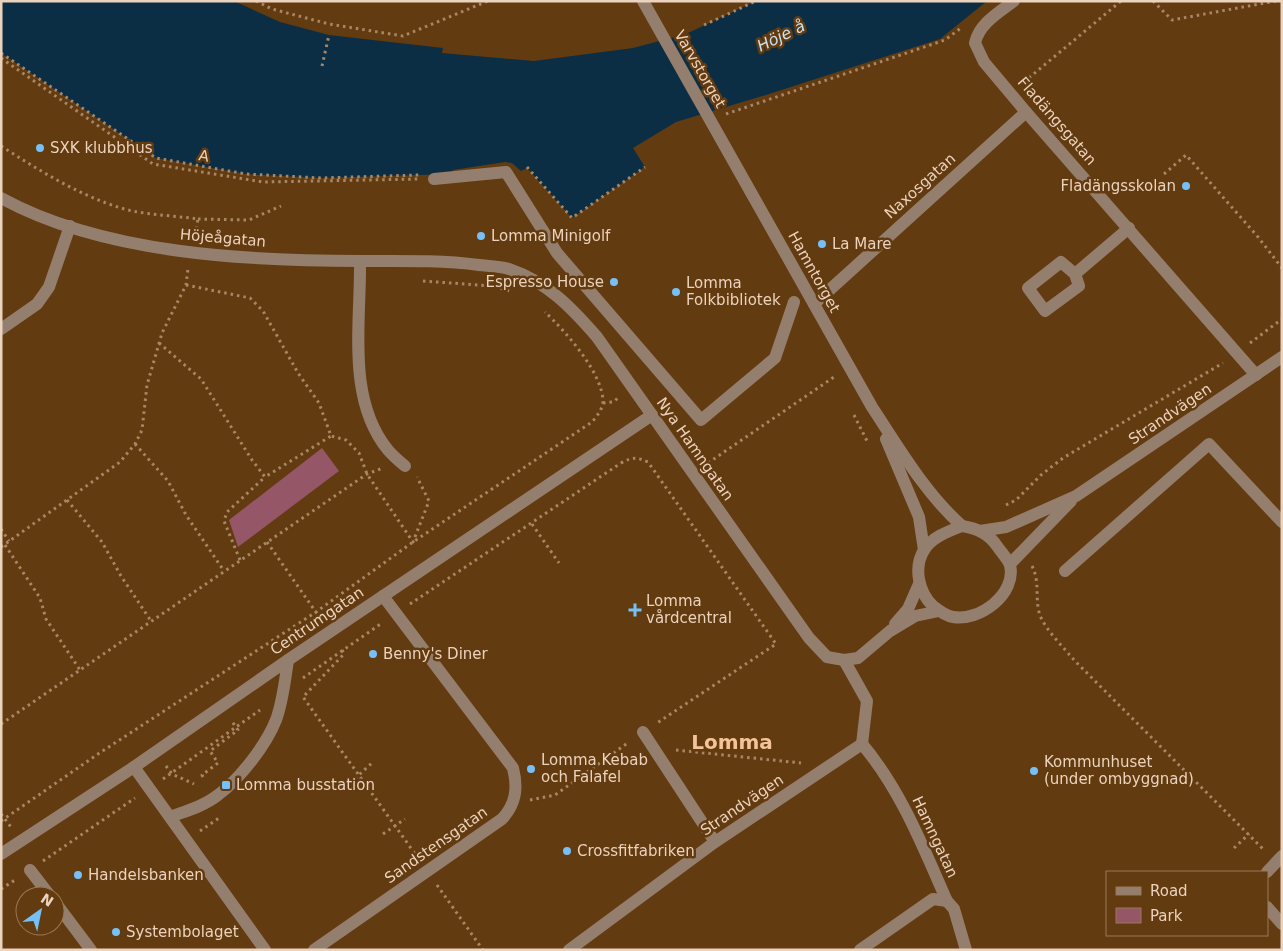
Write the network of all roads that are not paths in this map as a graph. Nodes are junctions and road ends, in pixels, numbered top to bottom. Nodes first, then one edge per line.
1 (1014, 1) edge
2 (646, 6) edge
3 (1026, 112) junction
4 (729, 153) joint
5 (430, 177) road end
6 (1, 198) edge
7 (70, 226) junction
8 (1129, 228) junction
9 (360, 261) junction
10 (450, 262) joint
11 (1075, 274) dead end
12 (794, 302) dead end
13 (814, 304) junction
14 (1, 329) edge
15 (1282, 357) edge
16 (1256, 375) junction
17 (872, 407) junction
18 (652, 415) junction
19 (402, 464) road end
20 (1076, 496) junction
21 (1282, 522) edge
22 (962, 526) junction
23 (980, 531) junction
24 (924, 550) junction
25 (1010, 564) junction
26 (1065, 571) dead end
27 (919, 584) junction
28 (383, 596) junction
29 (939, 611) junction
30 (890, 631) junction
31 (288, 660) junction
32 (844, 660) junction
33 (643, 732) road end
34 (862, 744) junction
35 (134, 767) junction
36 (170, 817) junction
37 (715, 842) junction
38 (1, 854) edge
39 (30, 870) dead end
40 (42, 886) edge
41 (948, 901) junction
42 (1268, 907) edge
43 (65, 915) edge
44 (1282, 924) edge
45 (91, 950) edge
46 (264, 950) edge
47 (314, 950) edge
48 (569, 950) edge
49 (860, 950) edge
50 (966, 950) edge

1 - 3 street, Fladängsgatan
2 - 4 street, Varvstorget
3 - 8 street, Fladängsgatan
3 - 13 street, Naxosgatan
4 - 13 street, Hamntorget
5 - 12 street
6 - 7 street, Höjeågatan
7 - 9 street, Höjeågatan
7 - 14 street
8 - 11 street
8 - 16 street, Fladängsgatan
9 - 10 street, Höjeågatan
9 - 19 street
10 - 18 street, Nya Hamngatan
13 - 17 street, Hamntorget
15 - 16 street, Strandvägen
16 - 20 street, Strandvägen
17 - 22 street, Hamntorget
17 - 24 street, Hamntorget
18 - 28 street, Centrumgatan
18 - 32 street, Nya Hamngatan
20 - 23 street, Strandvägen
20 - 25 street, Strandvägen
21 - 26 street
22 - 23 street
22 - 24 street
23 - 25 street
24 - 27 street
25 - 29 street
27 - 29 street
27 - 30 street
28 - 31 street, Centrumgatan
28 - 47 street, Sandstensgatan
29 - 30 street
30 - 32 street
31 - 35 street, Centrumgatan
31 - 36 street
32 - 34 street
33 - 37 street
34 - 37 street, Strandvägen
34 - 41 street, Hamngatan
35 - 36 street
35 - 38 street, Centrumgatan
36 - 46 street
37 - 48 street, Strandvägen
39 - 40 street
41 - 49 street
41 - 50 street, Hamngatan
42 - 44 street
43 - 45 street

